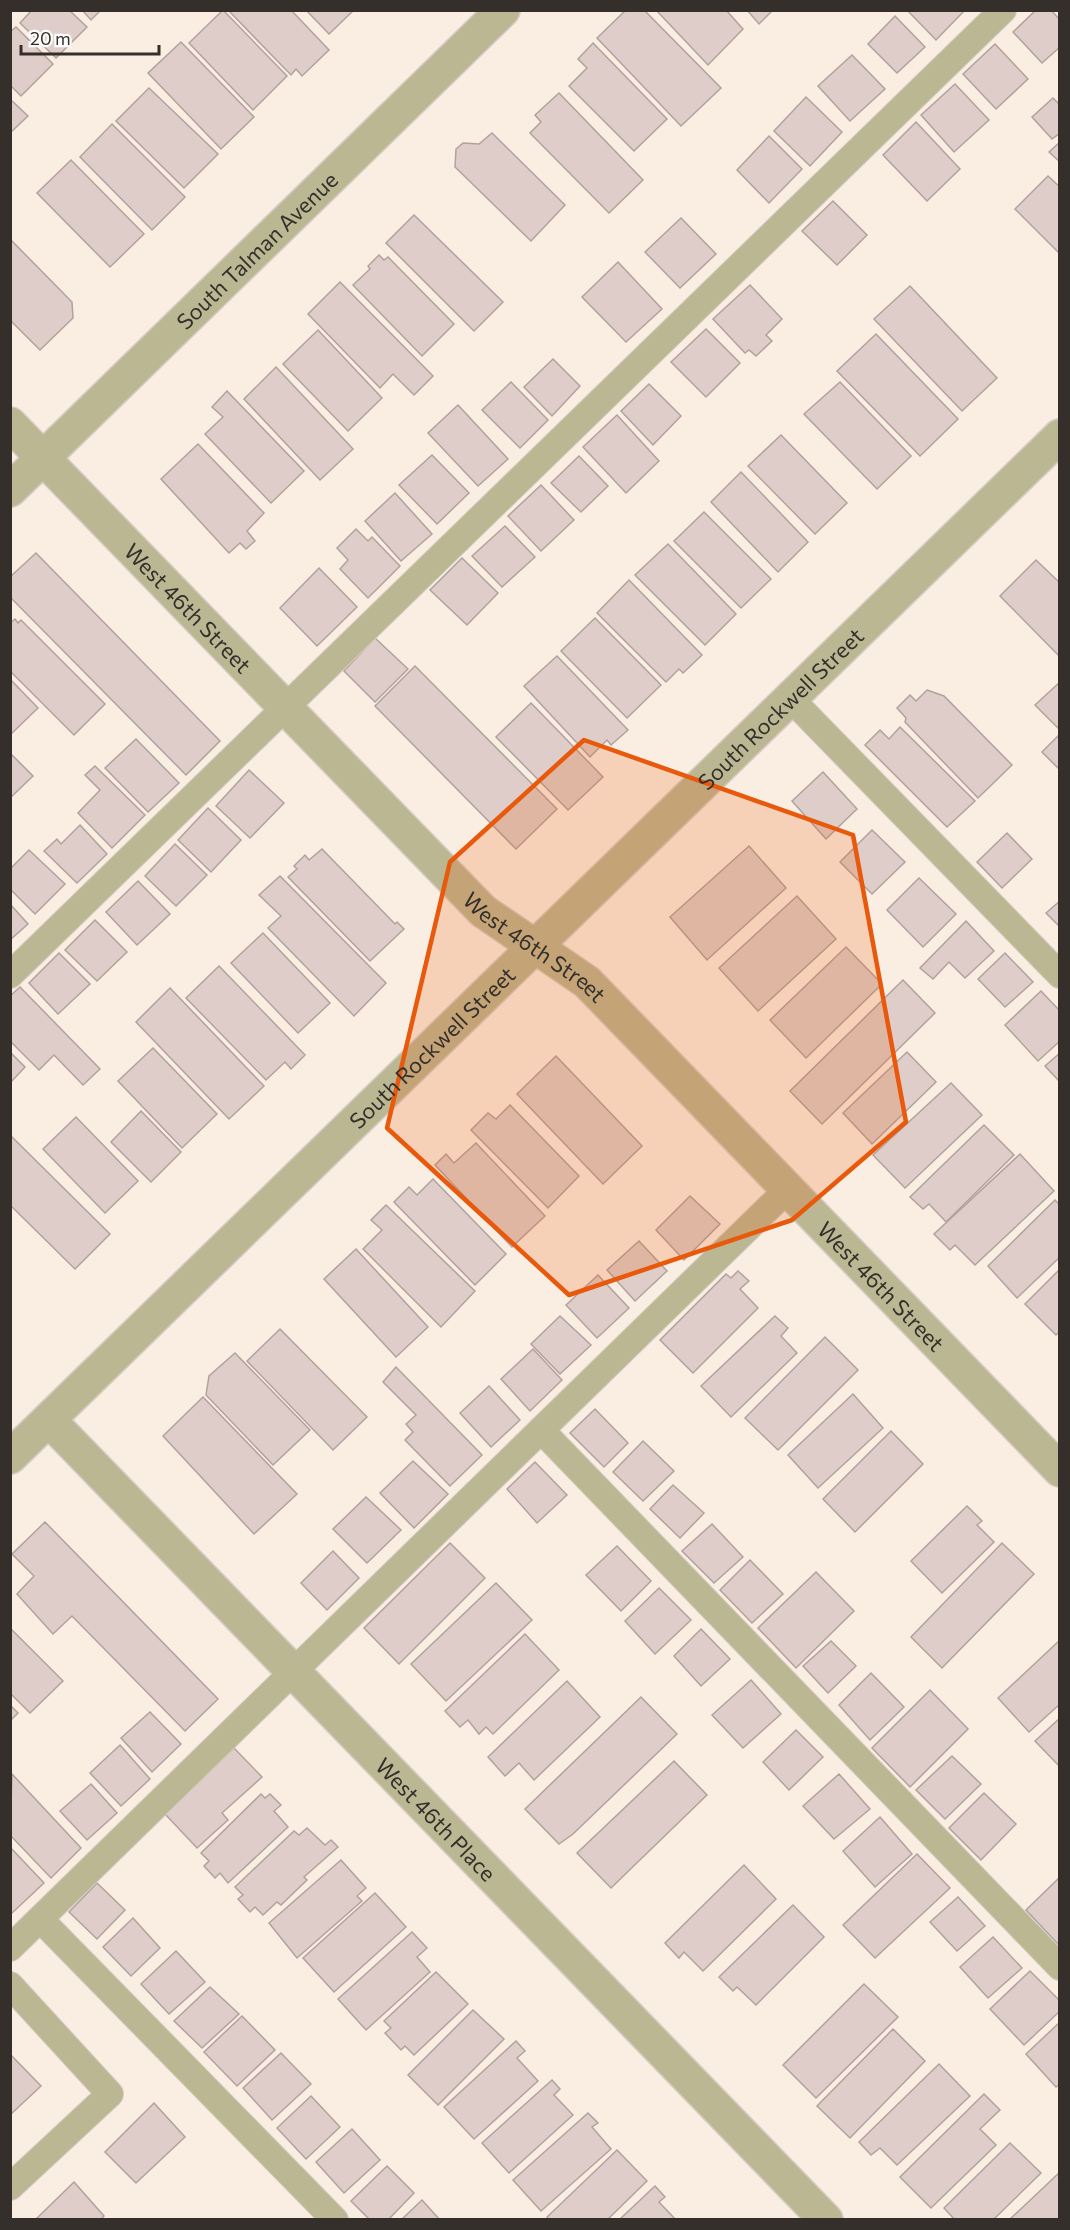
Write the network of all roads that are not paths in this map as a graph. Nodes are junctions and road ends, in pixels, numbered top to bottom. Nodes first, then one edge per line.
1 (503, 10) edge
2 (1003, 10) edge
3 (10, 424) edge
4 (1053, 456) edge
5 (44, 458) junction
6 (10, 490) edge
7 (790, 698) junction
8 (286, 708) junction
9 (535, 946) junction
10 (10, 975) edge
11 (1059, 975) edge
12 (788, 1189) junction
13 (49, 1420) junction
14 (541, 1430) junction
15 (10, 1457) edge
16 (1059, 1470) edge
17 (293, 1672) junction
18 (40, 1919) junction
19 (10, 1948) edge
20 (1059, 1966) edge
21 (10, 1985) edge
22 (10, 2187) edge
23 (335, 2220) edge
24 (826, 2220) edge

1 - 5 street, South Talman Avenue
2 - 8 lane
3 - 5 street, West 46th Street
4 - 7 street, South Rockwell Street
5 - 6 street, South Talman Avenue
5 - 8 street, West 46th Street
7 - 9 street, South Rockwell Street
7 - 11 lane
8 - 9 street, West 46th Street
8 - 10 lane
9 - 12 street, West 46th Street
9 - 13 street, South Rockwell Street
12 - 14 lane
12 - 16 street, West 46th Street
13 - 15 street, South Rockwell Street
13 - 17 street, West 46th Place
14 - 17 lane
14 - 20 lane
17 - 18 lane
17 - 24 street, West 46th Place
18 - 19 lane
18 - 23 lane
21 - 22 lane

